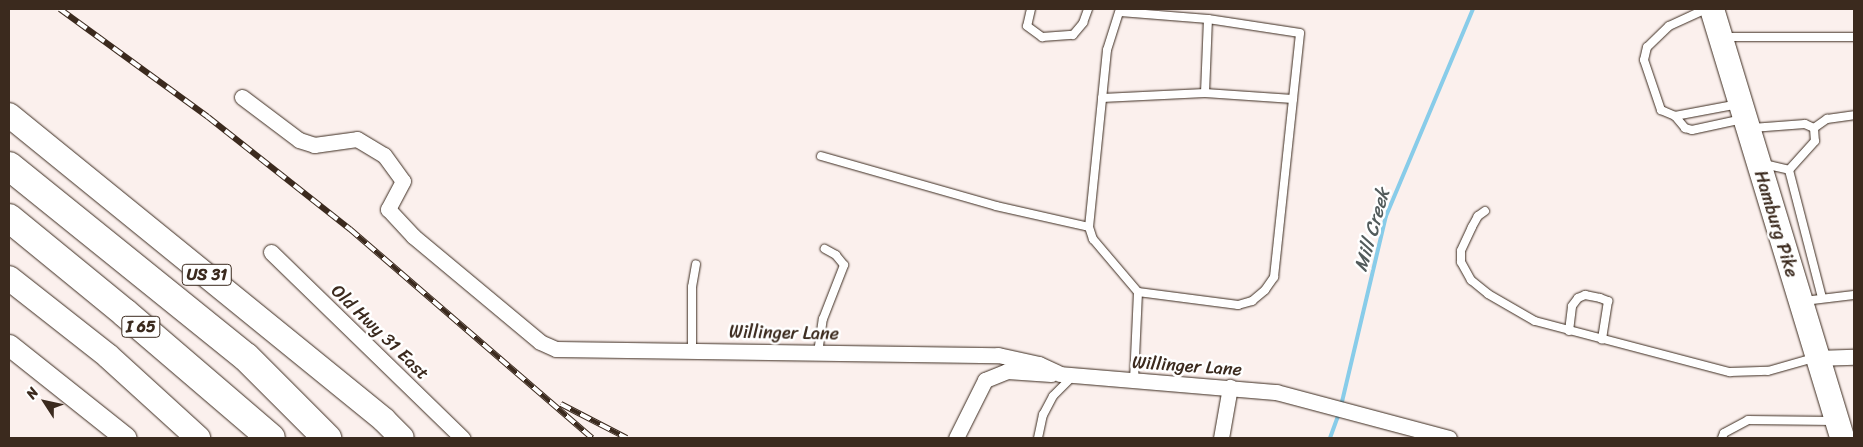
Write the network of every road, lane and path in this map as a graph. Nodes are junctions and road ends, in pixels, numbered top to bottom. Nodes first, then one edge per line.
1 (1031, 9) edge
2 (1088, 9) edge
3 (1706, 9) edge
4 (1712, 9) edge
5 (1120, 10) edge
6 (1208, 19) junction
7 (1720, 37) junction
8 (1854, 37) edge
9 (1205, 93) junction
10 (242, 97) dead end
11 (1102, 98) junction
12 (1293, 99) junction
13 (9, 115) edge
14 (1854, 115) edge
15 (1675, 116) junction
16 (1744, 117) junction
17 (1814, 128) junction
18 (821, 156) dead end
19 (1758, 163) junction
20 (9, 166) edge
21 (1789, 170) junction
22 (1485, 212) dead end
23 (9, 218) edge
24 (1089, 227) junction
25 (824, 249) dead end
26 (271, 252) dead end
27 (696, 264) dead end
28 (9, 278) edge
29 (1138, 292) junction
30 (1854, 295) edge
31 (1811, 300) junction
32 (1569, 331) junction
33 (1602, 340) junction
34 (9, 346) edge
35 (692, 350) junction
36 (818, 353) junction
37 (1816, 358) junction
38 (1854, 358) edge
39 (1067, 374) junction
40 (1134, 381) junction
41 (1230, 388) junction
42 (1839, 430) edge
43 (122, 437) edge
44 (198, 438) edge
45 (271, 438) edge
46 (327, 438) edge
47 (402, 438) edge
48 (462, 438) edge
49 (956, 438) edge
50 (1038, 438) edge
51 (1221, 438) edge
52 (1449, 438) edge
53 (1722, 438) edge

1 - 2 lane
3 - 15 lane
4 - 7 main road, Hamburg Pike
5 - 6 lane
5 - 11 lane
6 - 9 lane
6 - 12 lane
7 - 8 lane
7 - 16 main road, Hamburg Pike
9 - 11 lane
9 - 12 lane
10 - 35 street, Willinger Lane
11 - 24 lane
12 - 29 lane
13 - 47 main road, US 31
14 - 17 lane
15 - 16 lane
15 - 16 lane
16 - 17 lane
16 - 19 main road, Hamburg Pike
17 - 21 lane
18 - 24 lane
19 - 21 lane
19 - 31 main road, Hamburg Pike
20 - 46 highway, I 65
21 - 31 lane
22 - 32 lane
23 - 45 highway, I 65
24 - 29 lane
25 - 36 lane
26 - 48 street, Old Hwy 31 East
27 - 35 lane
28 - 44 main road
29 - 40 lane
30 - 31 lane
31 - 37 main road, Hamburg Pike
32 - 33 lane
32 - 33 lane
33 - 37 lane
34 - 43 street
35 - 36 street, Willinger Lane
36 - 39 street, Willinger Lane
37 - 38 street
37 - 42 main road, Hamburg Pike
39 - 40 street, Willinger Lane
39 - 49 street
39 - 50 lane
40 - 41 street, Willinger Lane
41 - 51 street
41 - 52 street, Willinger Lane
42 - 53 lane

